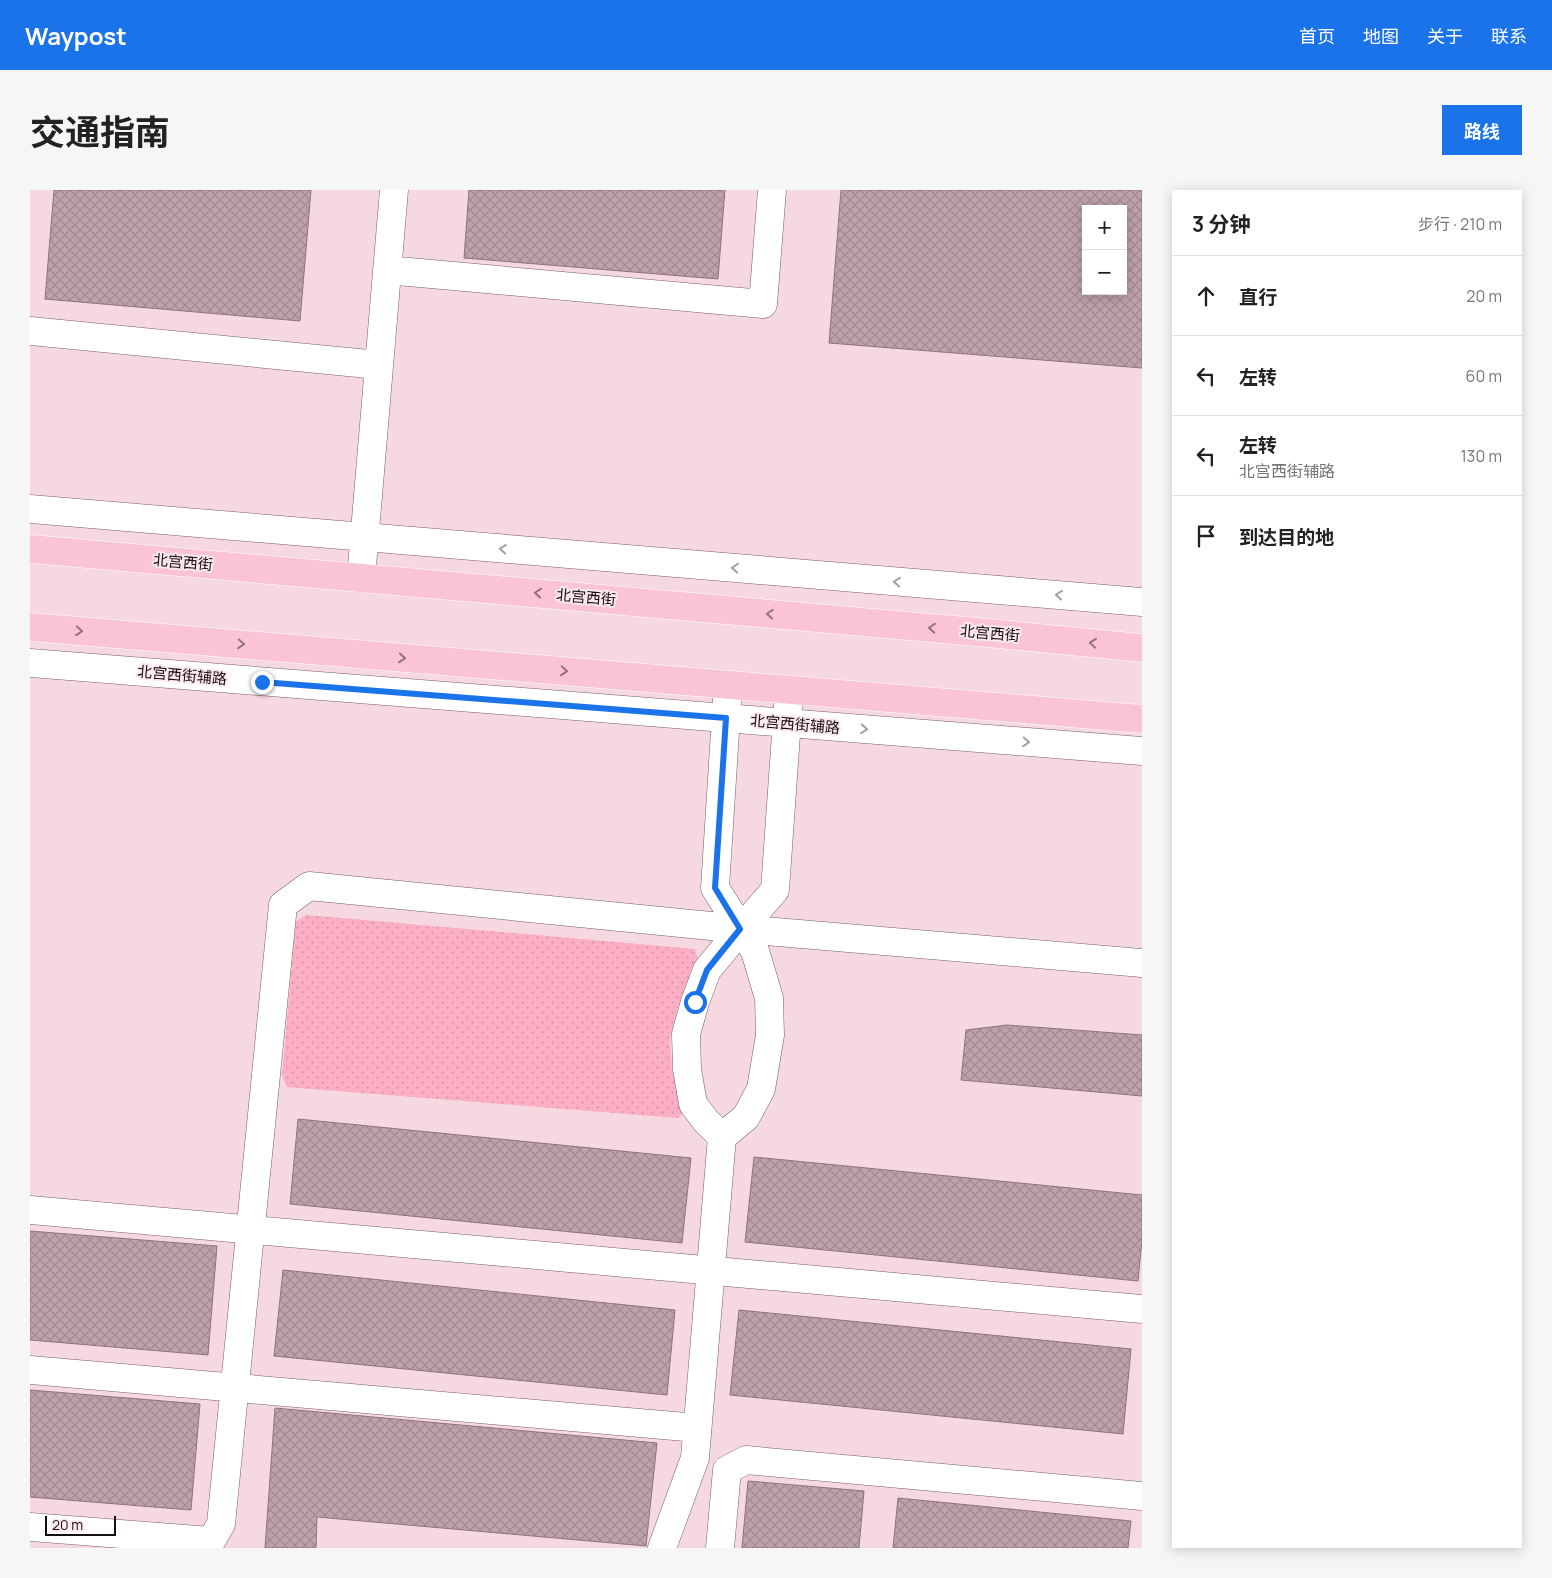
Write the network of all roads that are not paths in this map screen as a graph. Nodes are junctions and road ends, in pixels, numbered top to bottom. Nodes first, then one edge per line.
1 (394, 190) edge
2 (772, 190) edge
3 (387, 270) junction
4 (30, 331) edge
5 (379, 365) junction
6 (30, 509) edge
7 (364, 537) junction
8 (30, 549) edge
9 (361, 578) junction
10 (1142, 602) edge
11 (30, 627) edge
12 (1142, 648) edge
13 (30, 663) edge
14 (728, 684) junction
15 (790, 690) junction
16 (726, 718) junction
17 (1142, 718) edge
18 (787, 723) junction
19 (1142, 751) edge
20 (740, 929) junction
21 (1142, 963) edge
22 (722, 1137) junction
23 (30, 1210) edge
24 (250, 1230) junction
25 (711, 1271) junction
26 (1142, 1309) edge
27 (30, 1370) edge
28 (235, 1388) junction
29 (697, 1428) junction
30 (1142, 1496) edge
31 (30, 1527) edge
32 (209, 1545) edge
33 (662, 1548) edge
34 (720, 1548) edge

1 - 3 street
2 - 3 street
3 - 5 street
4 - 5 street
5 - 7 street
6 - 7 street
7 - 9 street
10 -> 7 street
8 - 9 main road, 北宫西街
12 -> 9 main road, 北宫西街
11 -> 14 main road
13 - 16 street, 北宫西街辅路
14 - 15 main road
14 - 16 street
15 - 17 main road
15 - 18 street
16 - 18 street, 北宫西街辅路
16 - 20 street
18 -> 19 street, 北宫西街辅路
18 - 20 street
20 - 21 street
20 - 22 street
20 - 22 street
20 - 24 street
22 - 25 street
23 - 24 street
24 - 25 street
24 - 28 street
25 - 26 street
25 - 29 street
27 - 28 street
28 - 29 street
28 - 32 street
29 - 33 street
30 - 34 street
31 - 32 street

